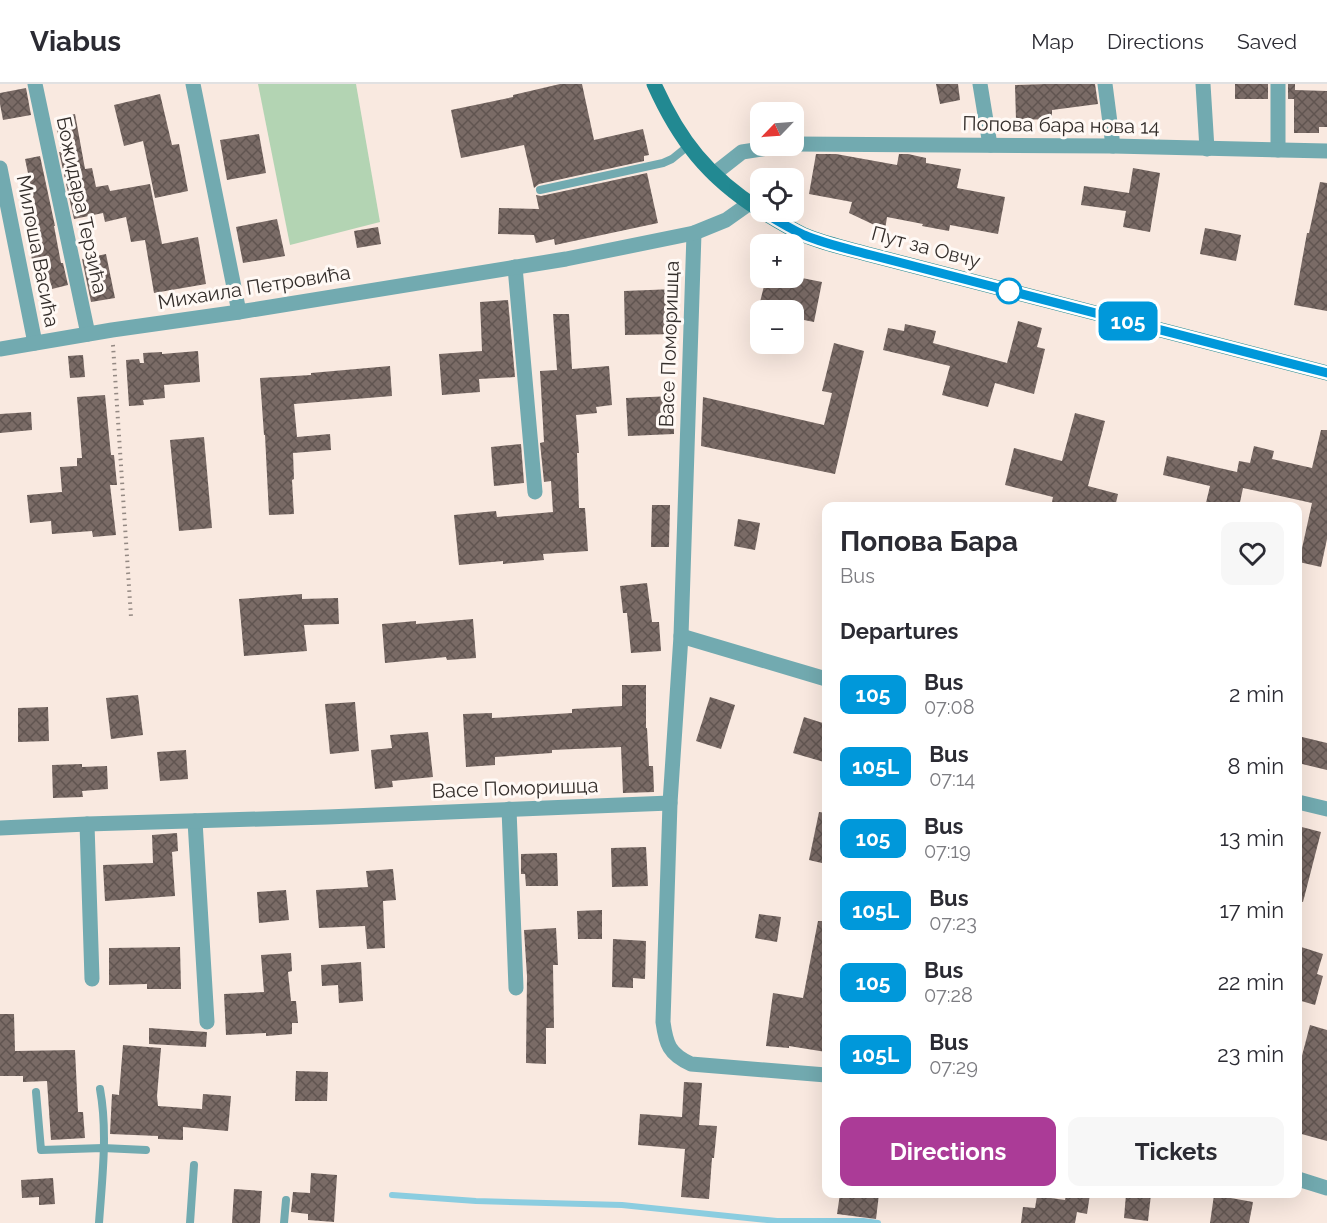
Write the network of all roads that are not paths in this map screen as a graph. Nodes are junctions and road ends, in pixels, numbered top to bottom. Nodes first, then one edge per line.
1 (35, 84) edge
2 (193, 84) edge
3 (654, 84) edge
4 (980, 84) edge
5 (1105, 84) edge
6 (1203, 84) edge
7 (1278, 84) edge
8 (804, 144) edge
9 (990, 145) junction
10 (688, 146) junction
11 (1113, 146) junction
12 (1207, 148) junction
13 (1278, 150) junction
14 (750, 151) edge
15 (1327, 151) edge
16 (0, 168) edge
17 (714, 174) junction
18 (540, 190) dead end
19 (750, 202) edge
20 (750, 211) edge
21 (780, 222) edge
22 (694, 234) junction
23 (515, 267) junction
24 (239, 312) junction
25 (88, 334) junction
26 (36, 343) junction
27 (0, 349) edge
28 (1327, 374) edge
29 (535, 492) dead end
30 (681, 636) junction
31 (822, 678) edge
32 (670, 803) junction
33 (1302, 803) edge
34 (509, 809) junction
35 (1327, 809) edge
36 (195, 820) junction
37 (87, 824) junction
38 (0, 828) edge
39 (92, 979) dead end
40 (516, 987) dead end
41 (207, 1022) dead end
42 (822, 1075) edge
43 (100, 1089) dead end
44 (36, 1092) dead end
45 (103, 1148) junction
46 (146, 1150) dead end
47 (194, 1165) dead end
48 (1302, 1180) edge
49 (1327, 1188) edge
50 (286, 1200) dead end
51 (99, 1223) edge
52 (190, 1223) edge
53 (284, 1223) edge

1 - 25 street, Божидара Терзића
2 - 24 street
3 - 10 street, Пут за Овчу
4 - 9 street
5 - 11 street
6 - 12 street
7 - 13 street
8 - 9 street, Попова бара нова 14
9 - 11 street, Попова бара нова 14
10 - 17 street, Пут за Овчу
10 - 18 lane
11 - 12 street, Попова бара нова 14
12 - 13 street, Попова бара нова 14
13 - 15 street, Попова бара нова 14
14 - 17 street
16 - 26 street, Милоша Васића
17 - 19 street, Пут за Овчу
20 - 22 street, Михаила Петровића
21 - 28 street, Пут за Овчу
22 - 23 street, Михаила Петровића
22 - 30 street, Васе Поморишца
23 - 24 street, Михаила Петровића
23 - 29 street
24 - 25 street, Михаила Петровића
25 - 26 street, Михаила Петровића
26 - 27 street, Михаила Петровића
30 - 31 street
30 - 32 street, Васе Поморишца
32 - 34 street, Васе Поморишца
32 - 42 street
33 - 35 street
34 - 36 street, Васе Поморишца
34 - 40 street
36 - 37 street, Васе Поморишца
36 - 41 street
37 - 38 street, Васе Поморишца
37 - 39 street
43 - 45 lane
44 - 45 lane
45 - 46 lane
45 - 51 lane
47 - 52 lane
48 - 49 street
50 - 53 lane

